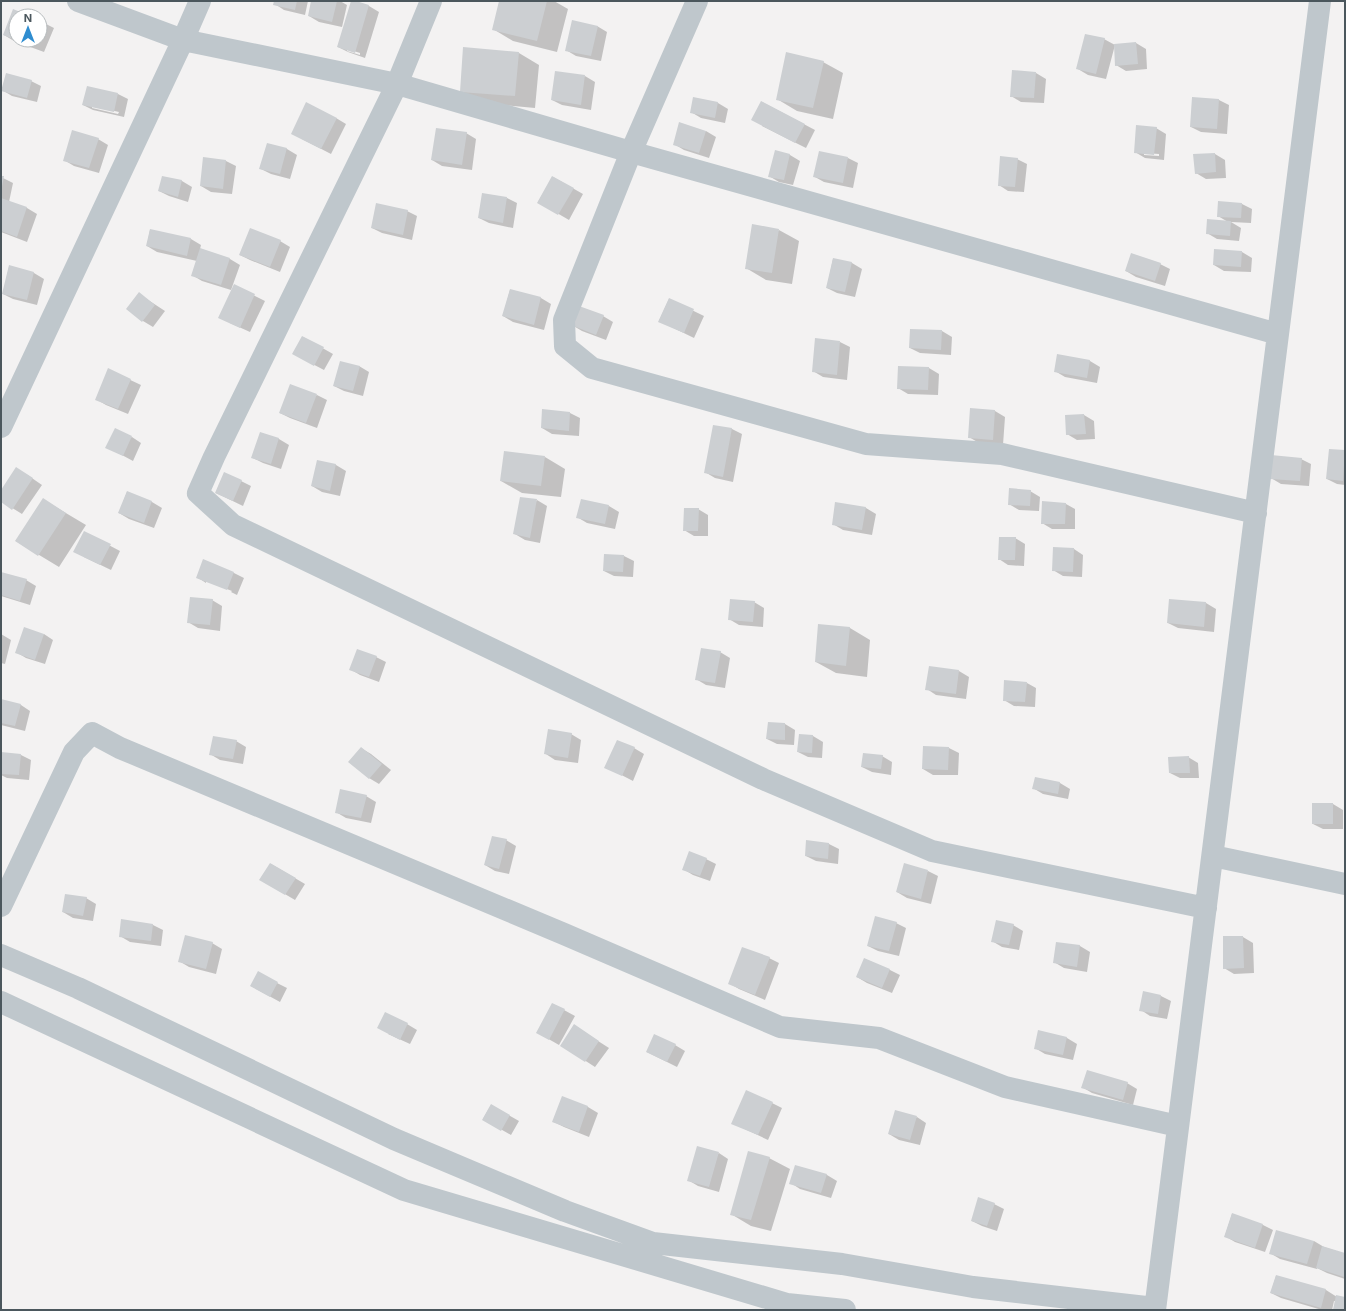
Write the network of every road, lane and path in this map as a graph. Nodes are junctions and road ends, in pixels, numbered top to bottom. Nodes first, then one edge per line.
1 (78, 1) edge
2 (200, 1) edge
3 (431, 1) edge
4 (698, 1) edge
5 (1320, 1) edge
6 (183, 40) junction
7 (397, 84) junction
8 (631, 152) junction
9 (1278, 334) junction
10 (1, 427) edge
11 (1256, 513) junction
12 (1213, 856) junction
13 (1345, 884) edge
14 (1, 906) edge
15 (1206, 908) junction
16 (1, 955) edge
17 (1, 1002) edge
18 (1178, 1126) junction
19 (1155, 1309) edge
20 (845, 1310) edge

1 - 6 street
2 - 6 street
3 - 7 street
4 - 8 street
5 - 9 street
6 - 7 street
6 - 10 street
7 - 8 street
7 - 15 street
8 - 9 street
8 - 11 street
9 - 11 street
11 - 12 street
12 - 13 street
12 - 15 street
14 - 18 street
15 - 18 street
16 - 19 street
17 - 20 street
18 - 19 street

